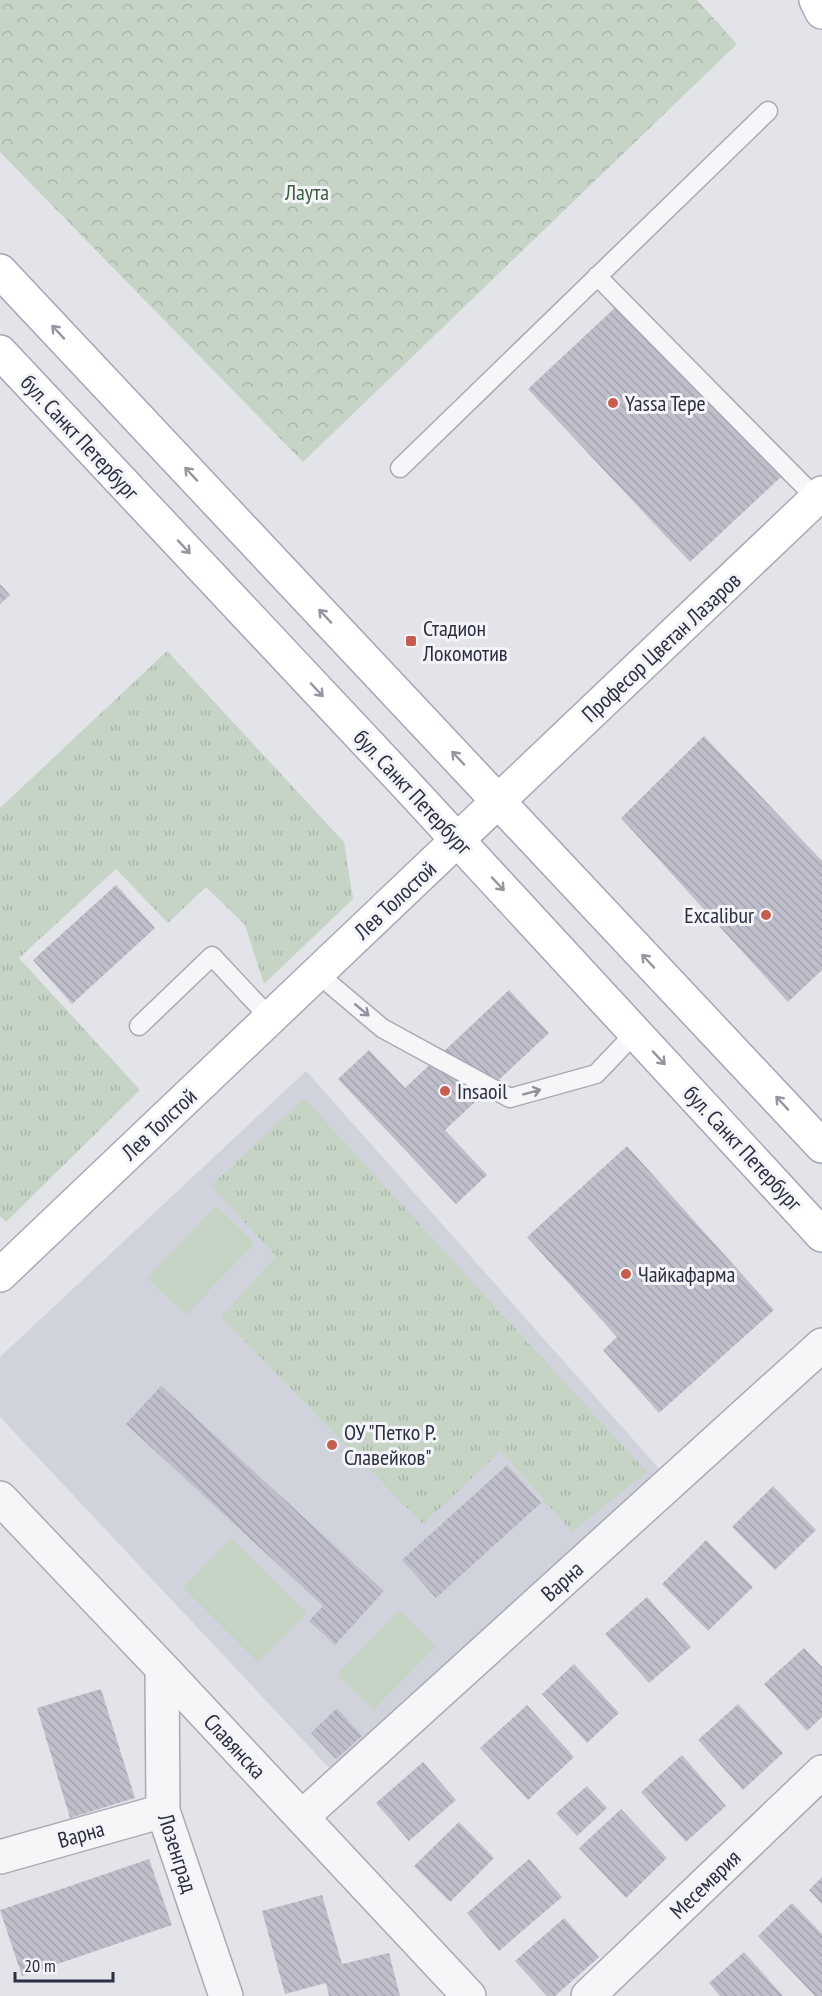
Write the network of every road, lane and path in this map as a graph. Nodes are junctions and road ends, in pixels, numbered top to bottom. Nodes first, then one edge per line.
1 (816, 0) edge
2 (822, 12) edge
3 (768, 111) dead end
4 (0, 271) edge
5 (597, 276) junction
6 (0, 352) edge
7 (400, 468) dead end
8 (820, 496) edge
9 (498, 801) junction
10 (459, 841) junction
11 (317, 973) junction
12 (270, 1018) junction
13 (139, 1026) dead end
14 (636, 1032) junction
15 (822, 1146) edge
16 (822, 1234) edge
17 (0, 1275) edge
18 (822, 1345) edge
19 (0, 1498) edge
20 (162, 1668) junction
21 (822, 1772) edge
22 (163, 1811) junction
23 (302, 1817) junction
24 (0, 1857) edge
25 (226, 1996) edge
26 (469, 1996) edge
27 (588, 1996) edge

1 - 2 main road
3 - 5 lane
9 -> 4 main road
5 - 7 lane
5 - 8 lane
6 -> 10 main road, бул. Санкт Петербург
8 - 9 main road, Професор Цветан Лазаров
9 - 10 main road, Лев Толостой
15 -> 9 main road
10 - 11 main road, Лев Толостой
10 -> 14 main road, бул. Санкт Петербург
11 - 12 main road, Лев Толстой
11 -> 14 lane
12 - 13 lane
12 - 17 main road, Лев Толстой
14 -> 16 main road, бул. Санкт Петербург
18 - 23 street, Варна
19 - 20 street, Славянска
20 - 22 street, Лозенград
20 - 23 street, Славянска
21 - 27 street, Месемврия
22 - 24 street, Варна
22 - 25 street, Лозенград
23 - 26 street, Славянска

